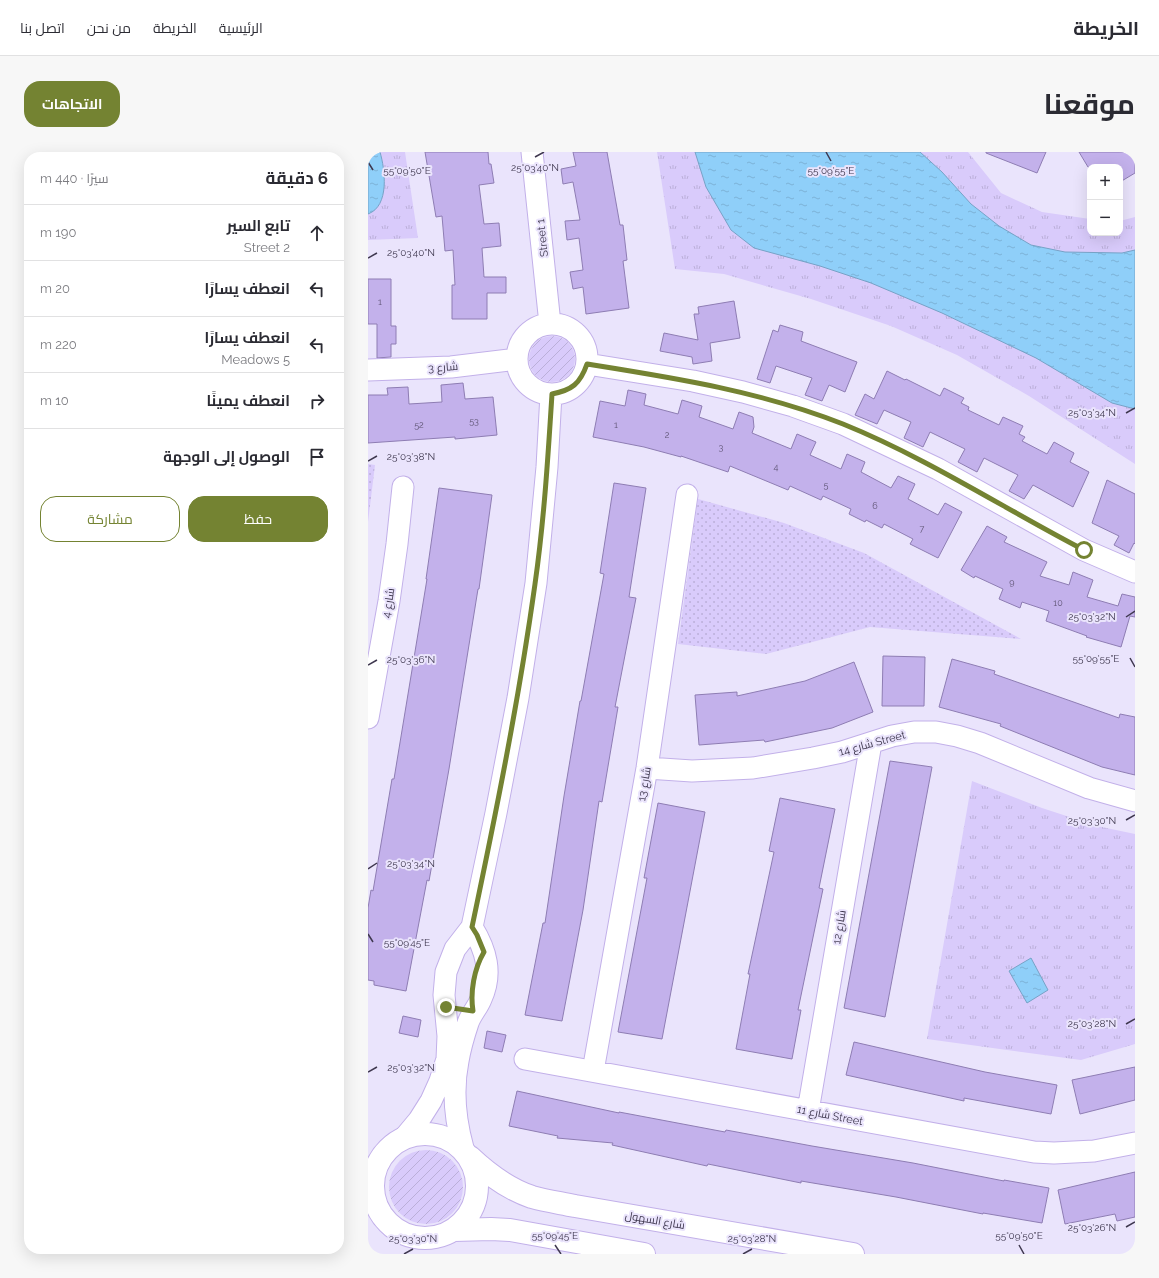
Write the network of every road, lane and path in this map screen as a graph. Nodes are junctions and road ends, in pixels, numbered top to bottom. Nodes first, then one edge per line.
1 (532, 152) edge
2 (550, 324) junction
3 (517, 359) junction
4 (587, 364) junction
5 (368, 370) edge
6 (552, 394) junction
7 (403, 487) dead end
8 (687, 495) dead end
9 (1135, 572) edge
10 (368, 715) edge
11 (871, 743) junction
12 (647, 768) junction
13 (1135, 801) edge
14 (472, 927) junction
15 (455, 949) junction
16 (484, 952) junction
17 (446, 1007) junction
18 (473, 1011) junction
19 (525, 1059) dead end
20 (593, 1071) junction
21 (808, 1110) junction
22 (397, 1142) junction
23 (1135, 1143) edge
24 (466, 1152) junction
25 (368, 1155) edge
26 (376, 1215) edge
27 (454, 1230) junction
28 (644, 1254) edge
29 (853, 1254) edge

1 - 2 street, Street 1
2 - 3 street
2 - 4 street
3 - 5 street, شارع 3
3 - 6 street
4 - 6 street
4 - 9 street
6 - 14 street
7 - 10 street, شارع 4
8 - 12 street, شارع 13
11 - 12 street, شارع 14 Street
11 - 13 street, شارع 14 Street
11 - 21 street, شارع 12
12 - 20 street, شارع 13
14 - 15 street
14 - 16 street
15 - 16 street
15 - 17 street
16 - 18 street
17 - 18 street
17 - 22 street
18 - 24 street
19 - 20 street, شارع 11 Street
20 - 21 street, شارع 11 Street
21 - 23 street, شارع 11 Street
22 - 24 main road
22 - 25 main road
22 - 26 main road
24 - 27 main road
24 - 29 main road, شارع السهول
26 - 27 main road
27 - 28 main road

